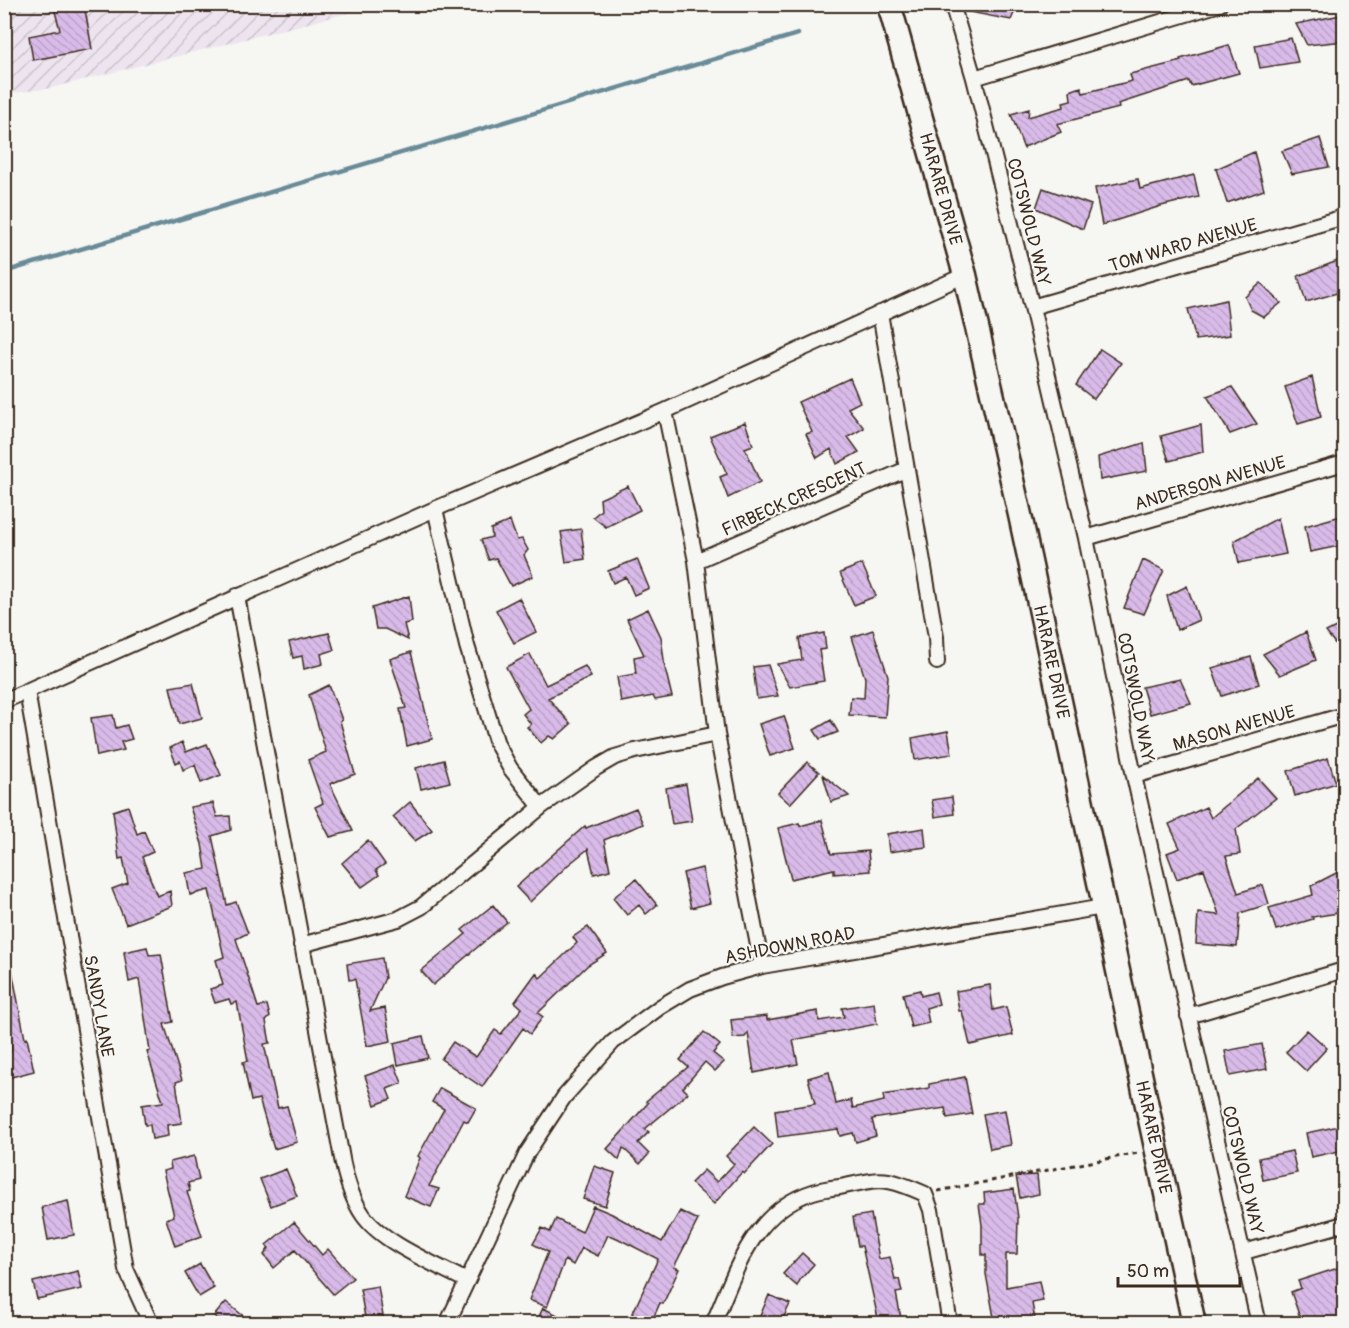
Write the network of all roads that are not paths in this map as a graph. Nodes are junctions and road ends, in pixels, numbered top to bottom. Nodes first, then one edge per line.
1 (889, 4) edge
2 (952, 4) edge
3 (1221, 4) edge
4 (974, 78) junction
5 (1344, 217) edge
6 (965, 275) junction
7 (1032, 307) junction
8 (880, 313) junction
9 (665, 411) junction
10 (1344, 463) edge
11 (907, 469) junction
12 (435, 509) junction
13 (1086, 538) junction
14 (696, 561) junction
15 (237, 596) junction
16 (937, 662) dead end
17 (27, 691) junction
18 (4, 701) edge
19 (1344, 715) edge
20 (717, 734) junction
21 (1134, 776) junction
22 (541, 807) junction
23 (1103, 907) junction
24 (302, 945) junction
25 (762, 966) junction
26 (1344, 970) edge
27 (1188, 1016) junction
28 (1344, 1224) edge
29 (1244, 1252) junction
30 (467, 1281) junction
31 (151, 1323) edge
32 (447, 1323) edge
33 (713, 1323) edge
34 (950, 1323) edge
35 (1194, 1323) edge
36 (1259, 1323) edge

1 - 6 main road, HARARE DRIVE
2 - 4 street, COTSWOLD WAY
3 - 4 street
4 - 7 street, COTSWOLD WAY
5 - 7 street, TOM WARD AVENUE
6 - 8 street
6 - 23 main road, HARARE DRIVE
7 - 13 street, COTSWOLD WAY
8 - 9 street
8 - 11 street
9 - 12 street
9 - 14 street
10 - 13 street, ANDERSON AVENUE
11 - 14 street, FIRBECK CRESCENT
11 - 16 street
12 - 15 street
12 - 22 street
13 - 21 street, COTSWOLD WAY
14 - 20 street
15 - 17 street
15 - 24 street
17 - 18 street
17 - 31 street, SANDY LANE
19 - 21 street, MASON AVENUE
20 - 22 street
20 - 25 street
21 - 27 street, COTSWOLD WAY
22 - 24 street
23 - 25 street, ASHDOWN ROAD
23 - 35 main road, HARARE DRIVE
24 - 30 street
25 - 30 street, ASHDOWN ROAD
26 - 27 street
27 - 29 street, COTSWOLD WAY
28 - 29 street
29 - 36 street, COTSWOLD WAY
30 - 32 street, ASHDOWN ROAD
33 - 34 street

